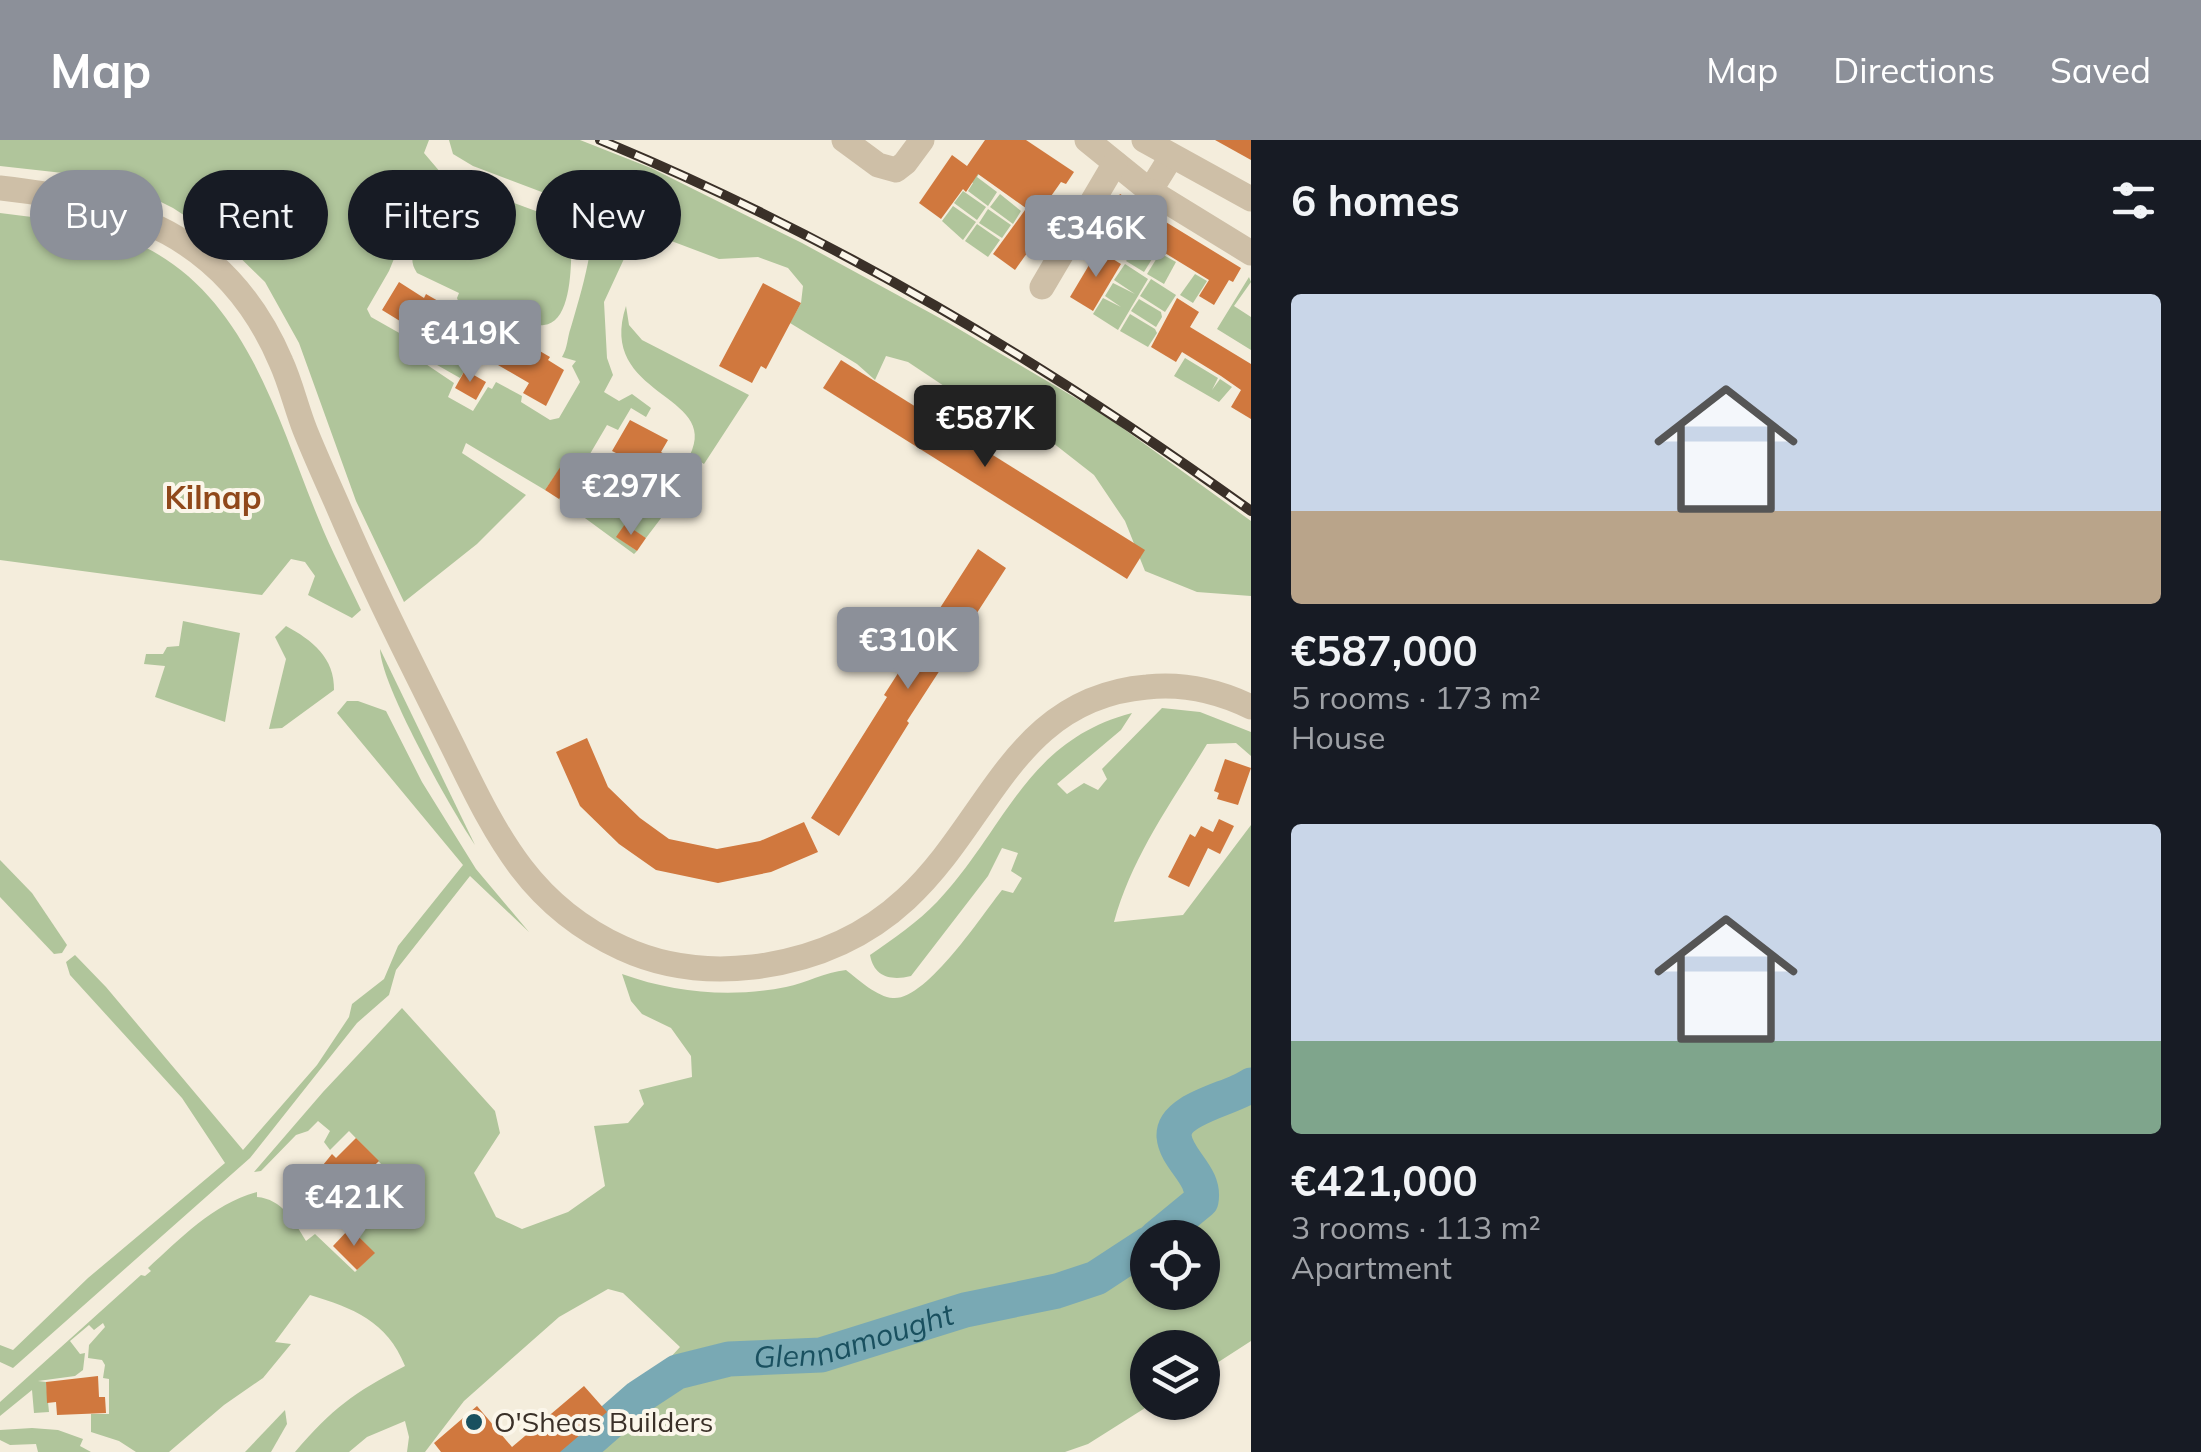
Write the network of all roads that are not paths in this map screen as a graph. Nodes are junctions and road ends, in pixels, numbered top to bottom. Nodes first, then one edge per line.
1 (844, 140) edge
2 (922, 140) edge
3 (1088, 140) edge
4 (1144, 140) edge
5 (1171, 157) junction
6 (1115, 163) junction
7 (0, 188) edge
8 (1150, 191) junction
9 (1251, 199) edge
10 (1251, 253) edge
11 (1042, 287) dead end
12 (1251, 707) edge

1 - 2 street
3 - 6 street
4 - 5 street
5 - 8 street
5 - 9 street
6 - 8 street
6 - 11 street
7 - 12 street
8 - 10 street

